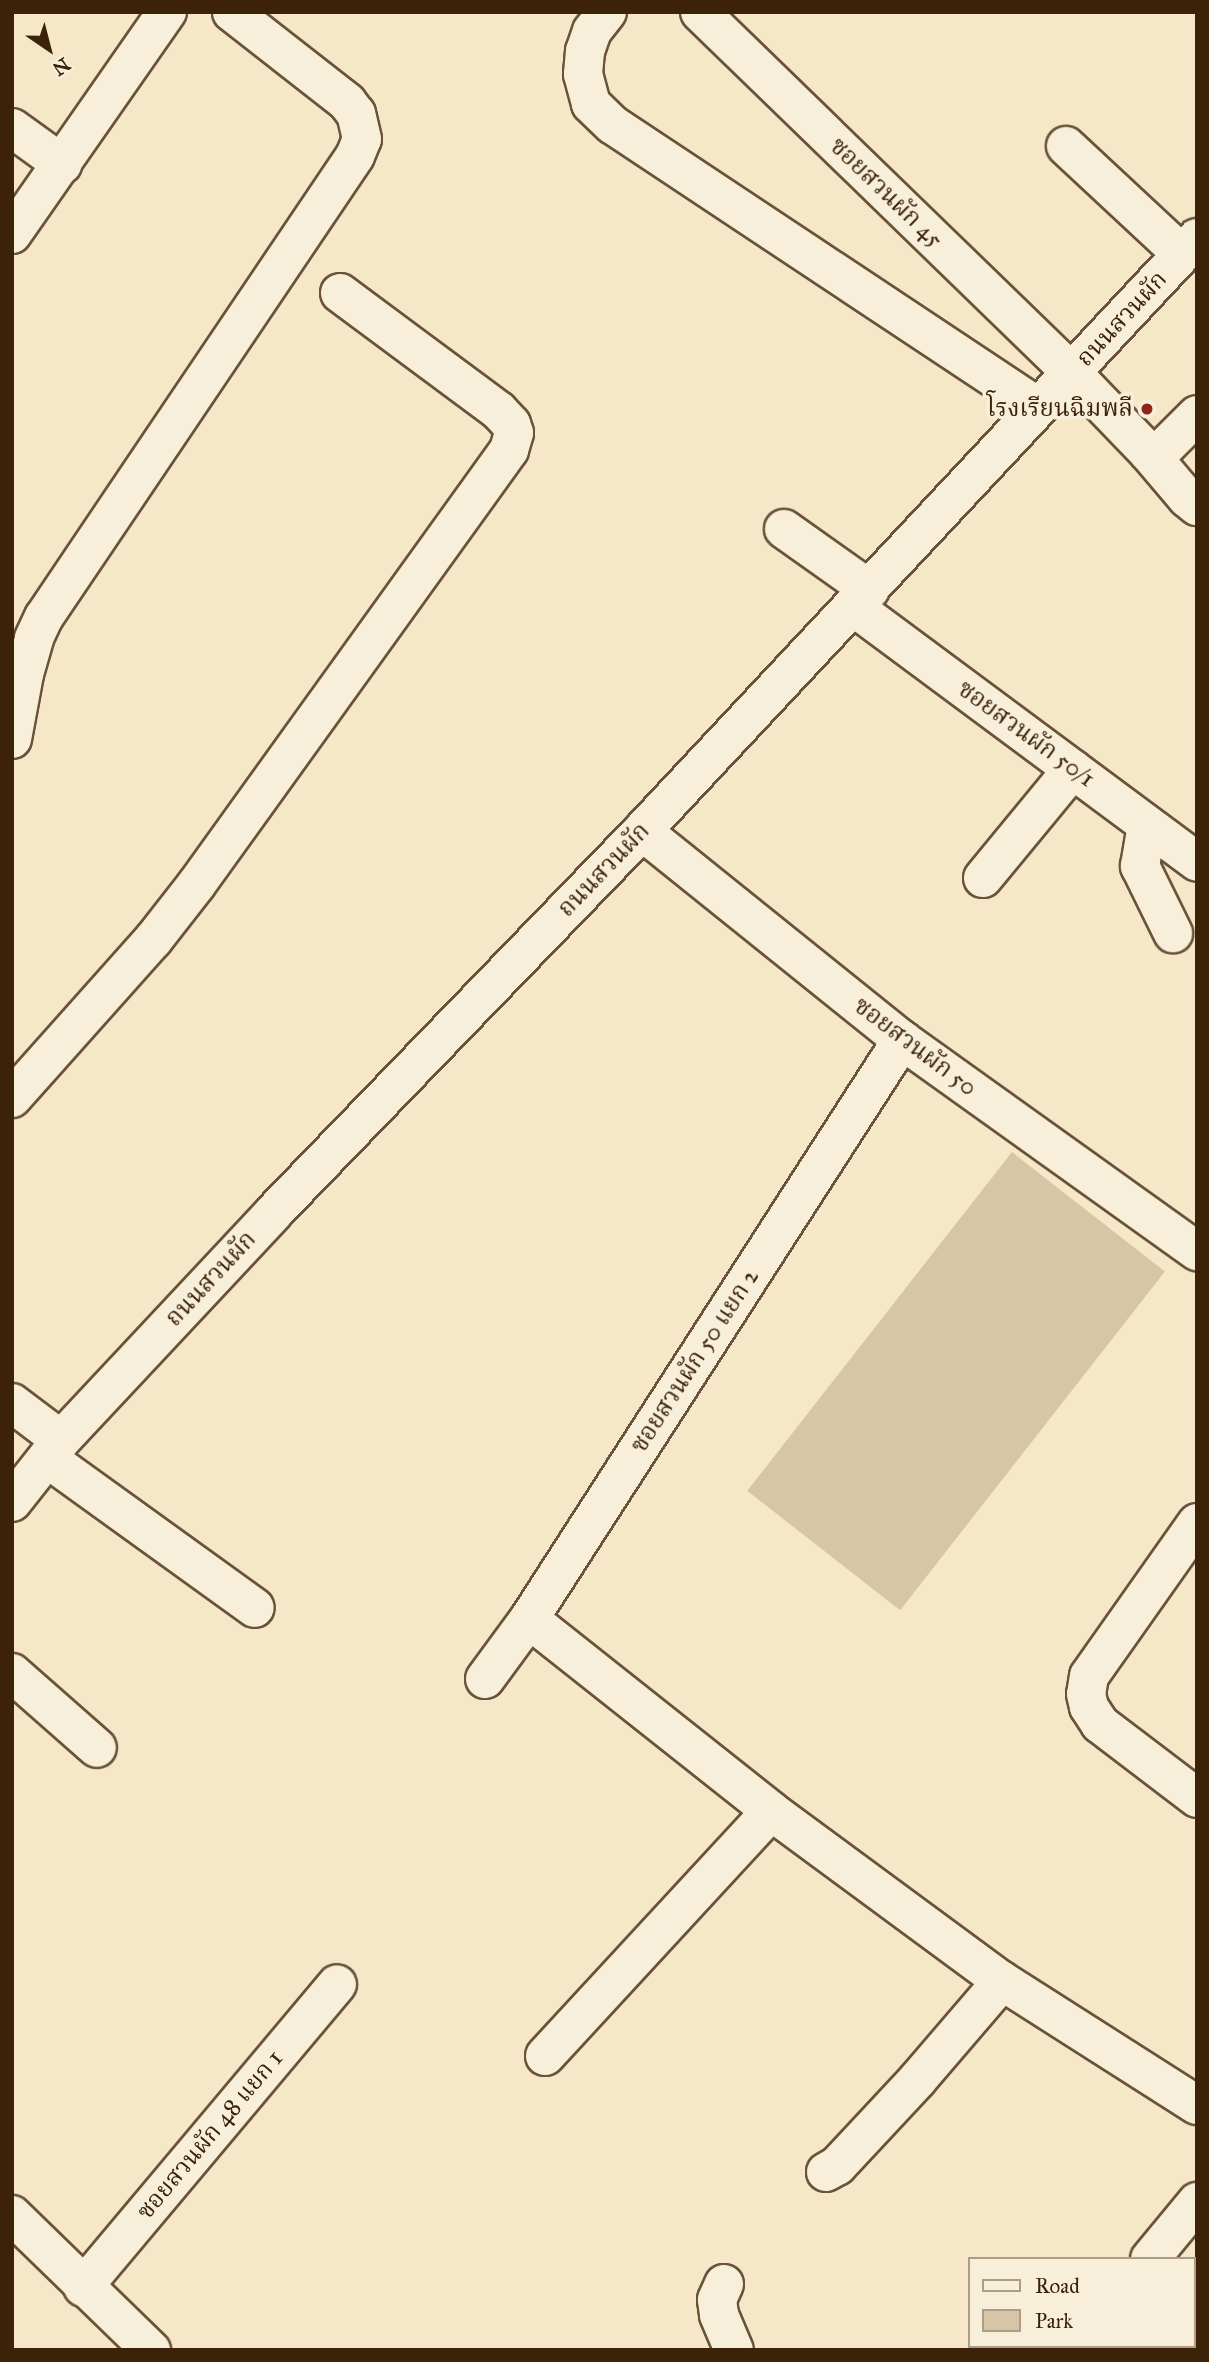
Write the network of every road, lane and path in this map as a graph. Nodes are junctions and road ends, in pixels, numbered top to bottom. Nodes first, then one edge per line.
1 (167, 12) edge
2 (232, 12) edge
3 (607, 12) edge
4 (700, 12) edge
5 (12, 128) edge
6 (1066, 146) dead end
7 (62, 164) junction
8 (12, 234) edge
9 (1189, 246) edge
10 (340, 293) dead end
11 (1072, 373) junction
12 (1038, 407) junction
13 (1197, 415) edge
14 (1148, 452) junction
15 (1197, 506) edge
16 (784, 529) dead end
17 (862, 598) junction
18 (12, 740) edge
19 (1073, 769) junction
20 (1147, 825) junction
21 (642, 831) junction
22 (1197, 862) edge
23 (983, 878) dead end
24 (1173, 933) dead end
25 (902, 1040) junction
26 (12, 1098) edge
27 (1197, 1251) edge
28 (12, 1403) edge
29 (54, 1449) junction
30 (12, 1503) edge
31 (1197, 1523) edge
32 (255, 1608) dead end
33 (528, 1619) junction
34 (12, 1674) edge
35 (485, 1679) dead end
36 (97, 1748) dead end
37 (1197, 1798) edge
38 (771, 1811) junction
39 (1002, 1981) junction
40 (337, 1984) dead end
41 (545, 2056) dead end
42 (1197, 2105) edge
43 (826, 2172) dead end
44 (1197, 2202) edge
45 (12, 2215) edge
46 (1152, 2257) edge
47 (724, 2284) dead end
48 (83, 2287) junction
49 (151, 2350) edge
50 (734, 2350) edge

1 - 7 street
2 - 18 street
3 - 12 street
4 - 11 street, ซอยสวนผัก 45
5 - 7 street
6 - 9 street
7 - 8 street
9 - 11 street, ถนนสวนผัก
10 - 26 street
11 - 12 street, ถนนสวนผัก
11 - 14 street, ซอยสวนผัก 45
12 - 17 street, ถนนสวนผัก
13 - 14 street
14 - 15 street, ซอยสวนผัก 45
16 - 17 street, ซอยสวนผัก 50/1
17 - 19 street, ซอยสวนผัก 50/1
17 - 21 street, ถนนสวนผัก
19 - 20 street, ซอยสวนผัก 50/1
19 - 23 street
20 - 22 street, ซอยสวนผัก 50/1
20 - 24 street
21 - 25 street, ซอยสวนผัก 50
21 - 29 street, ถนนสวนผัก
25 - 27 street, ซอยสวนผัก 50
25 - 33 street, ซอยสวนผัก 50 แยก 2
28 - 29 street
29 - 30 street, ถนนสวนผัก
29 - 32 street
31 - 37 street
33 - 35 street, ซอยสวนผัก 50 แยก 2
33 - 38 street
34 - 36 street
38 - 39 street
38 - 41 street
39 - 42 street
39 - 43 street
40 - 48 street, ซอยสวนผัก 48 แยก 1
44 - 46 street
45 - 48 street
47 - 50 street
48 - 49 street

